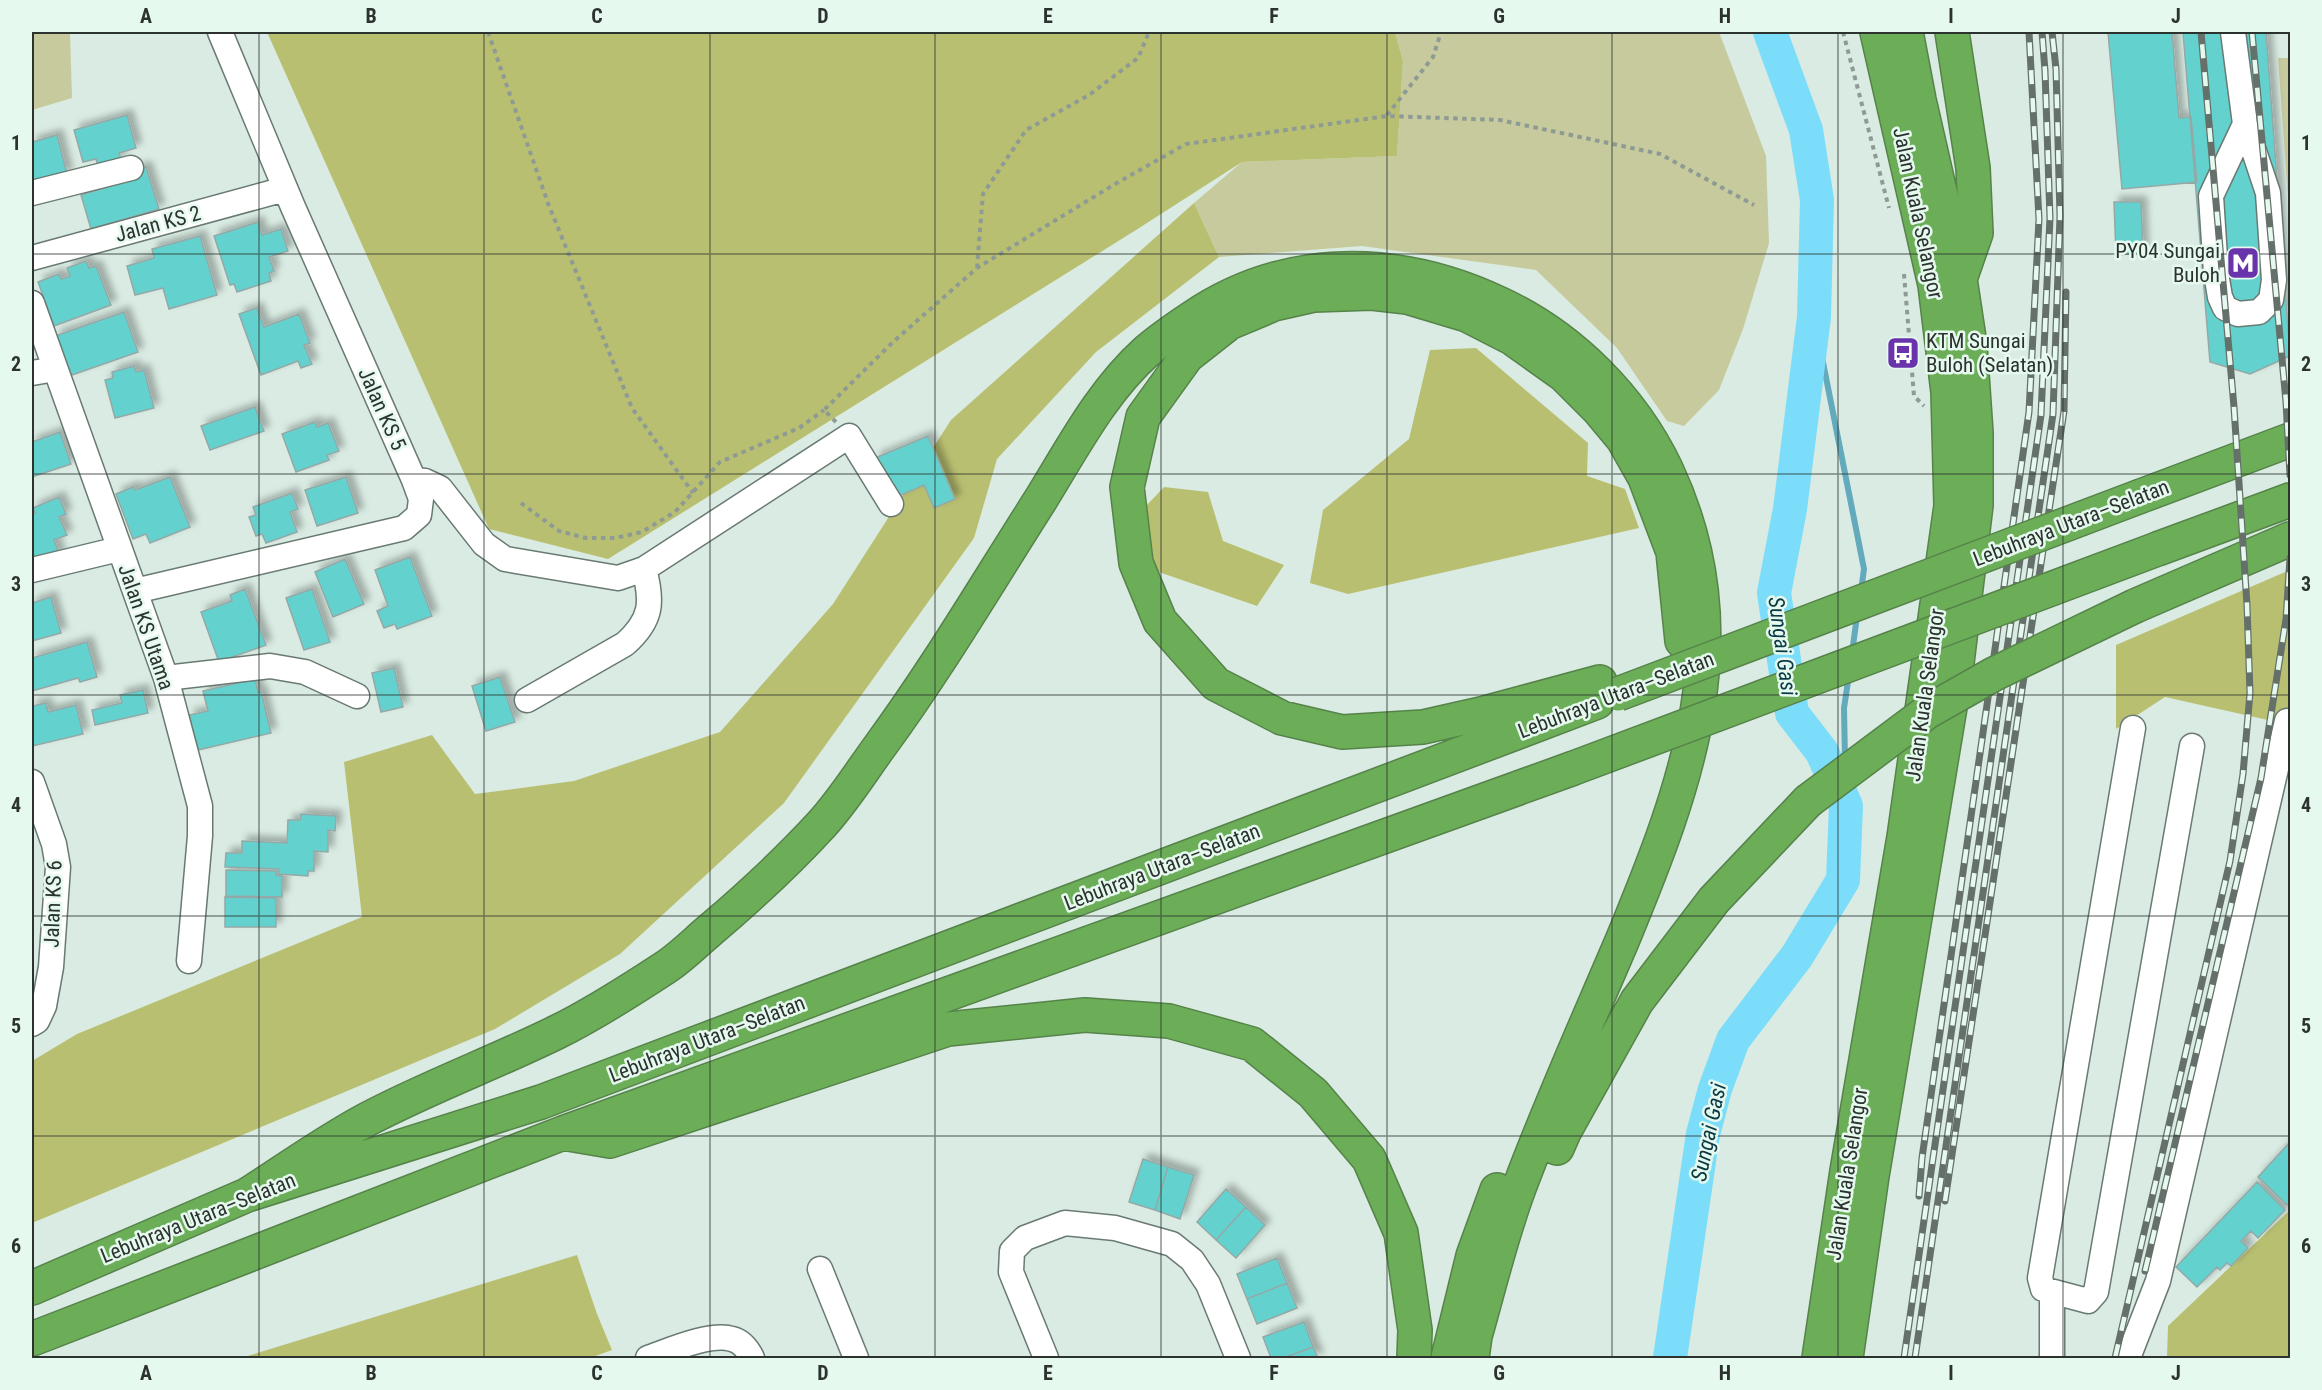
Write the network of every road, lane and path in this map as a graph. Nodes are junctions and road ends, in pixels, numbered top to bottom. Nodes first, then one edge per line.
1 (220, 32) edge
2 (488, 32) edge
3 (1149, 32) edge
4 (1441, 32) edge
5 (1843, 32) edge
6 (1952, 32) edge
7 (2233, 32) edge
8 (1884, 34) edge
9 (1387, 116) junction
10 (2245, 124) junction
11 (131, 168) dead end
12 (285, 189) junction
13 (32, 193) edge
14 (1754, 205) dead end
15 (1890, 210) dead end
16 (32, 258) edge
17 (1902, 264) dead end
18 (977, 268) junction
19 (1960, 279) junction
20 (32, 303) edge
21 (55, 369) junction
22 (32, 373) edge
23 (824, 410) junction
24 (1951, 432) junction
25 (849, 435) junction
26 (2290, 440) edge
27 (414, 480) junction
28 (693, 493) junction
29 (2290, 500) edge
30 (520, 503) dead end
31 (891, 504) dead end
32 (2290, 539) edge
33 (119, 549) junction
34 (644, 569) junction
35 (32, 570) edge
36 (135, 591) junction
37 (166, 678) junction
38 (1609, 688) junction
39 (357, 696) dead end
40 (527, 700) dead end
41 (2287, 722) dead end
42 (2133, 728) dead end
43 (2192, 746) dead end
44 (32, 782) edge
45 (189, 961) dead end
46 (32, 1024) edge
47 (563, 1133) junction
48 (246, 1195) junction
49 (820, 1269) dead end
50 (32, 1288) edge
51 (2052, 1292) junction
52 (32, 1339) edge
53 (658, 1357) edge
54 (752, 1359) edge
55 (856, 1359) edge
56 (1046, 1359) edge
57 (1238, 1359) edge
58 (1414, 1359) edge
59 (1448, 1359) edge
60 (1472, 1359) edge
61 (1486, 1359) edge
62 (1819, 1359) edge
63 (1846, 1359) edge
64 (2052, 1359) edge
65 (2128, 1359) edge

1 - 12 street, Jalan KS 5
2 - 28 path
3 - 18 path
4 - 9 path
5 - 15 path
6 - 19 highway
7 - 10 street
8 - 19 highway, Jalan Kuala Selangor
8 - 24 highway, Jalan Kuala Selangor
9 - 14 path
9 - 18 path
10 - 10 street
11 - 13 street
12 - 16 street, Jalan KS 2
12 - 27 street, Jalan KS 5
17 - 24 path
18 - 23 path
19 - 63 highway, Jalan Kuala Selangor
20 - 21 street, Jalan KS Utama
21 - 22 street
21 - 33 street, Jalan KS Utama
23 - 25 path
23 - 28 path
24 - 62 highway, Jalan Kuala Selangor
25 - 31 street
25 - 34 street
26 - 38 highway, Lebuhraya Utara–Selatan, bridge
27 - 34 street
27 - 36 street, Jalan KS 5
28 - 30 path
29 - 47 highway, Lebuhraya Utara–Selatan, bridge
32 - 61 highway, bridge
33 - 35 street
33 - 36 street, Jalan KS Utama
34 - 40 street
36 - 37 street, Jalan KS Utama
37 - 39 street
37 - 45 street, Jalan KS Utama
38 - 48 highway, Lebuhraya Utara–Selatan
38 - 59 highway
41 - 65 street
42 - 51 street
43 - 51 street
44 - 46 street, Jalan KS 6
47 - 52 highway, Lebuhraya Utara–Selatan
47 - 58 highway
48 - 50 highway, Lebuhraya Utara–Selatan
48 - 60 highway
49 - 55 street
51 - 64 street
53 - 54 street
56 - 57 street

